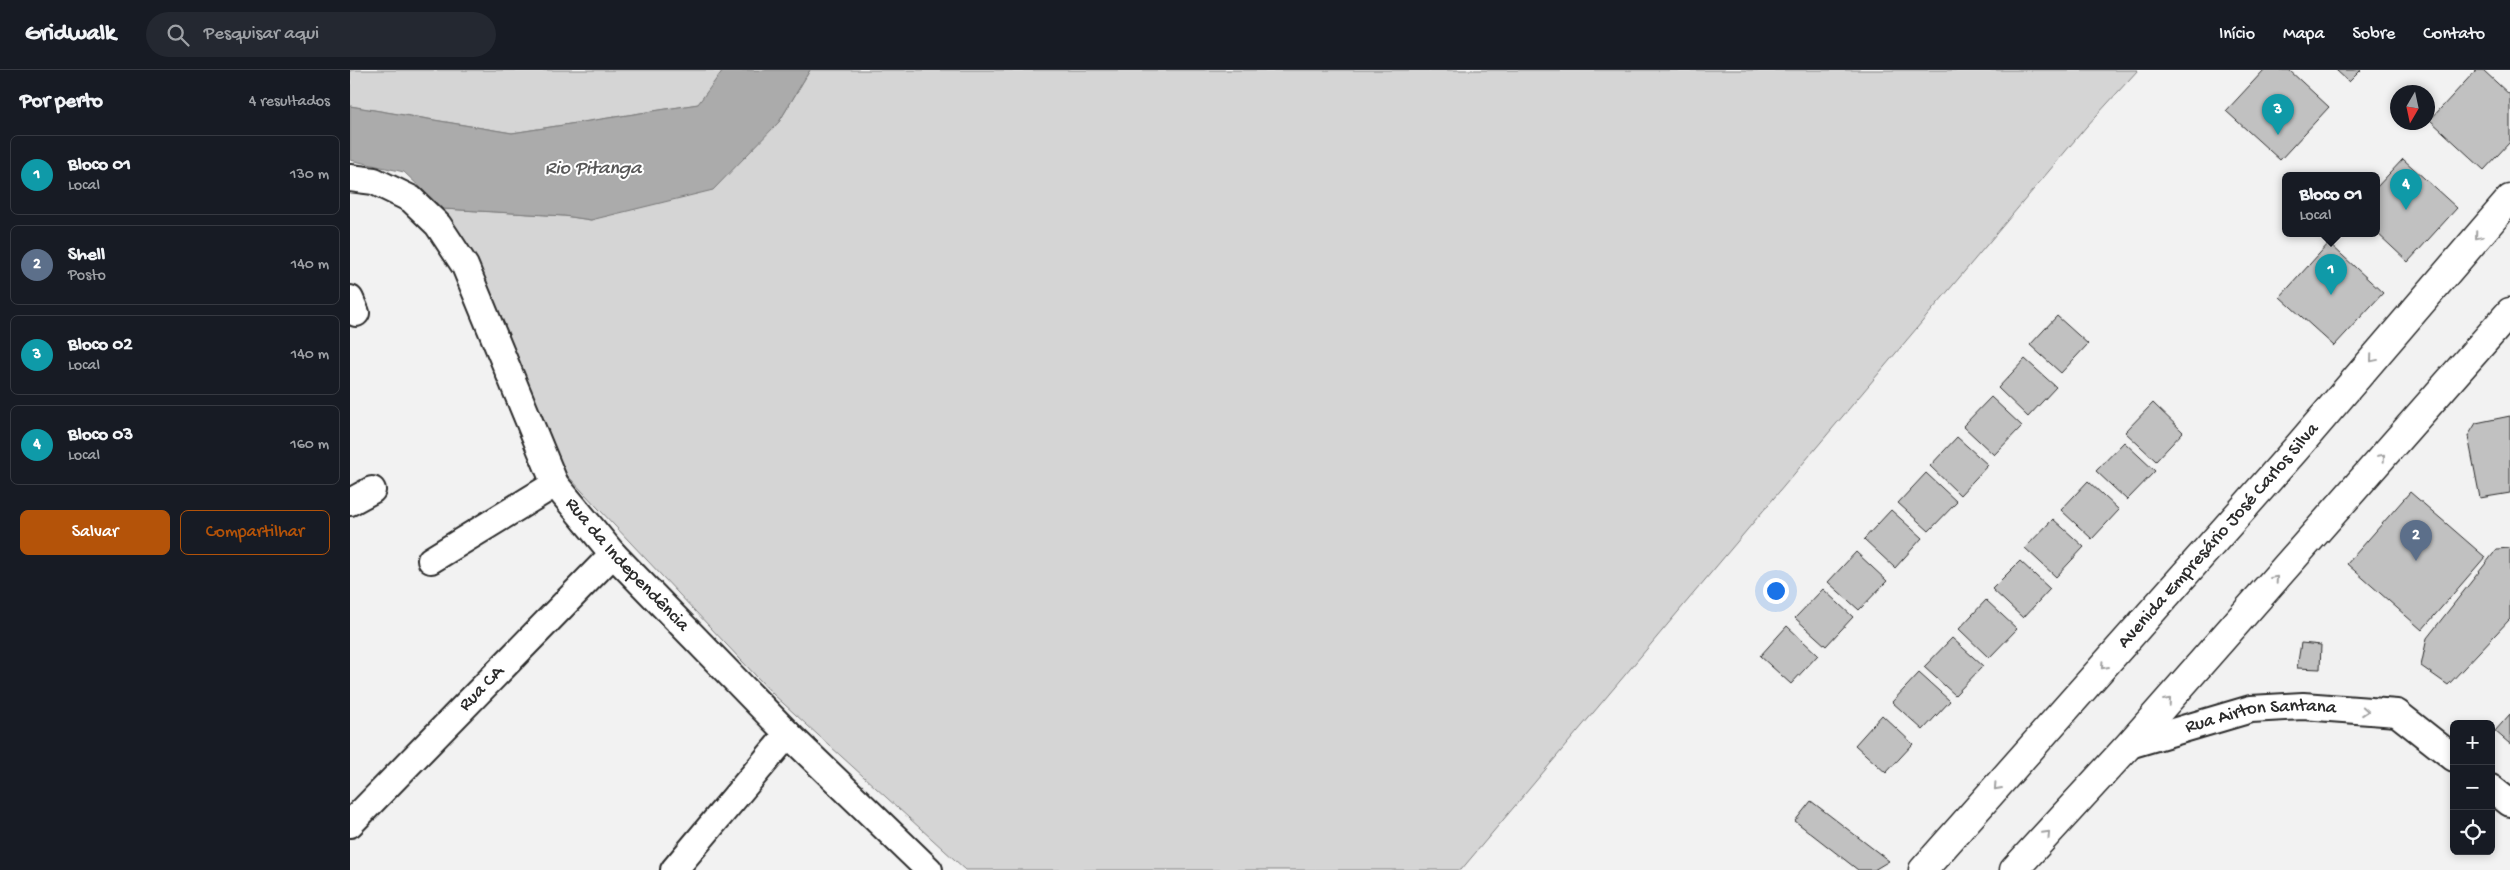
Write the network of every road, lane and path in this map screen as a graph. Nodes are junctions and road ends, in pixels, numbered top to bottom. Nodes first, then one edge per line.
1 (350, 178) edge
2 (2510, 199) edge
3 (2510, 312) edge
4 (555, 484) junction
5 (613, 554) junction
6 (431, 560) dead end
7 (788, 734) junction
8 (2129, 745) junction
9 (2450, 755) edge
10 (2495, 791) edge
11 (2510, 803) edge
12 (350, 824) edge
13 (674, 870) edge
14 (929, 870) edge
15 (1923, 870) edge
16 (2014, 870) edge

1 - 4 street, Rua da Independência
2 -> 15 main road, Avenida Empresário José Carlos Silva
8 -> 3 main road
4 - 5 street, Rua da Independência
4 - 6 street
5 - 7 street, Rua da Independência
5 - 12 street, Rua CA
7 - 13 street
7 - 14 street, Rua da Independência
8 -> 9 street, Rua Airton Santana
16 -> 8 main road
10 - 11 street

